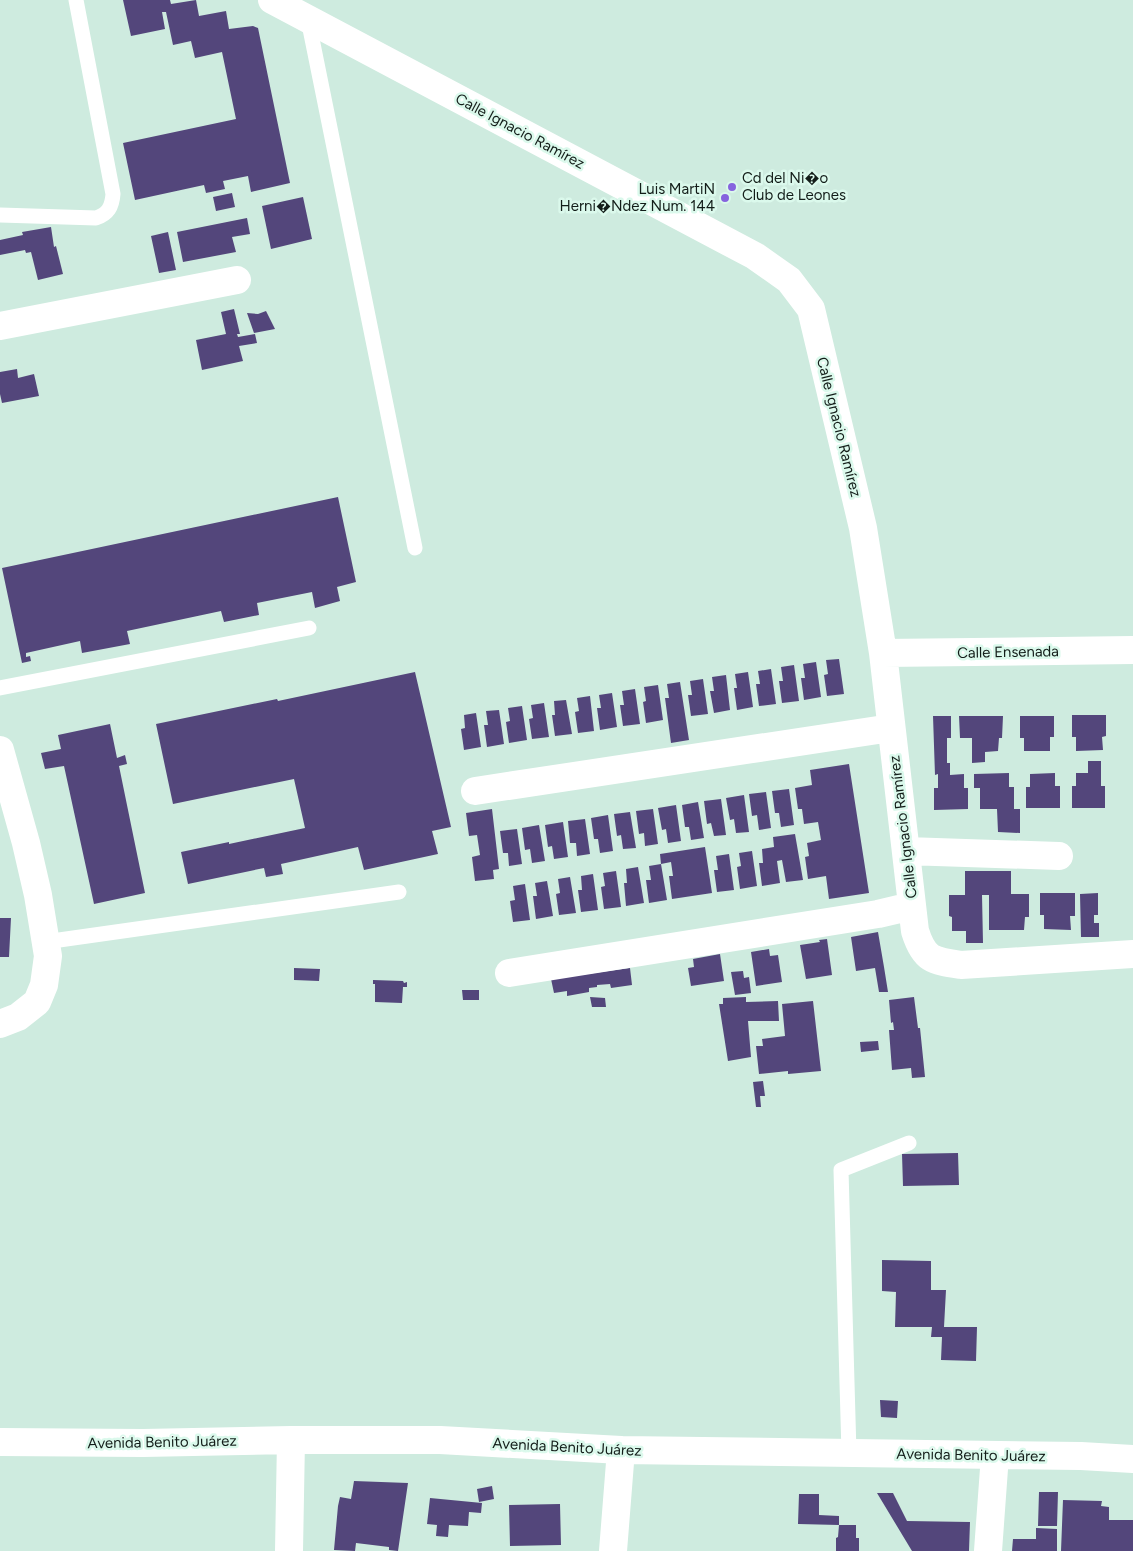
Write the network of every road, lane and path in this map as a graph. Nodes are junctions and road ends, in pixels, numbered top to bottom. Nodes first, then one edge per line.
1 (76, 0) edge
2 (272, 0) edge
3 (308, 19) junction
4 (0, 215) edge
5 (238, 280) dead end
6 (0, 326) edge
7 (415, 548) dead end
8 (309, 628) dead end
9 (1133, 650) edge
10 (882, 653) junction
11 (0, 688) edge
12 (891, 728) junction
13 (0, 750) edge
14 (475, 791) dead end
15 (906, 851) junction
16 (1059, 856) dead end
17 (399, 892) dead end
18 (912, 906) junction
19 (46, 942) junction
20 (1133, 954) edge
21 (509, 972) dead end
22 (0, 1024) edge
23 (908, 1143) dead end
24 (291, 1440) junction
25 (0, 1442) edge
26 (621, 1450) junction
27 (849, 1453) junction
28 (995, 1455) junction
29 (1133, 1459) edge
30 (290, 1551) edge
31 (613, 1551) edge
32 (988, 1551) edge

1 - 4 lane
2 - 3 street, Calle Ignacio Ramírez
3 - 7 lane
3 - 10 street, Calle Ignacio Ramírez
5 - 6 street
8 - 11 lane
9 - 10 street, Calle Ensenada
10 - 12 street, Calle Ignacio Ramírez
12 - 14 street
12 - 15 street, Calle Ignacio Ramírez
13 - 19 street
15 - 16 street
15 - 18 street, Calle Ignacio Ramírez
17 - 19 lane
18 - 20 street, Calle Ignacio Ramírez
18 - 21 street
19 - 22 street
23 - 27 lane
24 - 25 street, Avenida Benito Juárez
24 - 26 street, Avenida Benito Juárez
24 - 30 street
26 - 27 street, Avenida Benito Juárez
26 - 31 street
27 - 28 street, Avenida Benito Juárez
28 - 29 street, Avenida Benito Juárez
28 - 32 street

